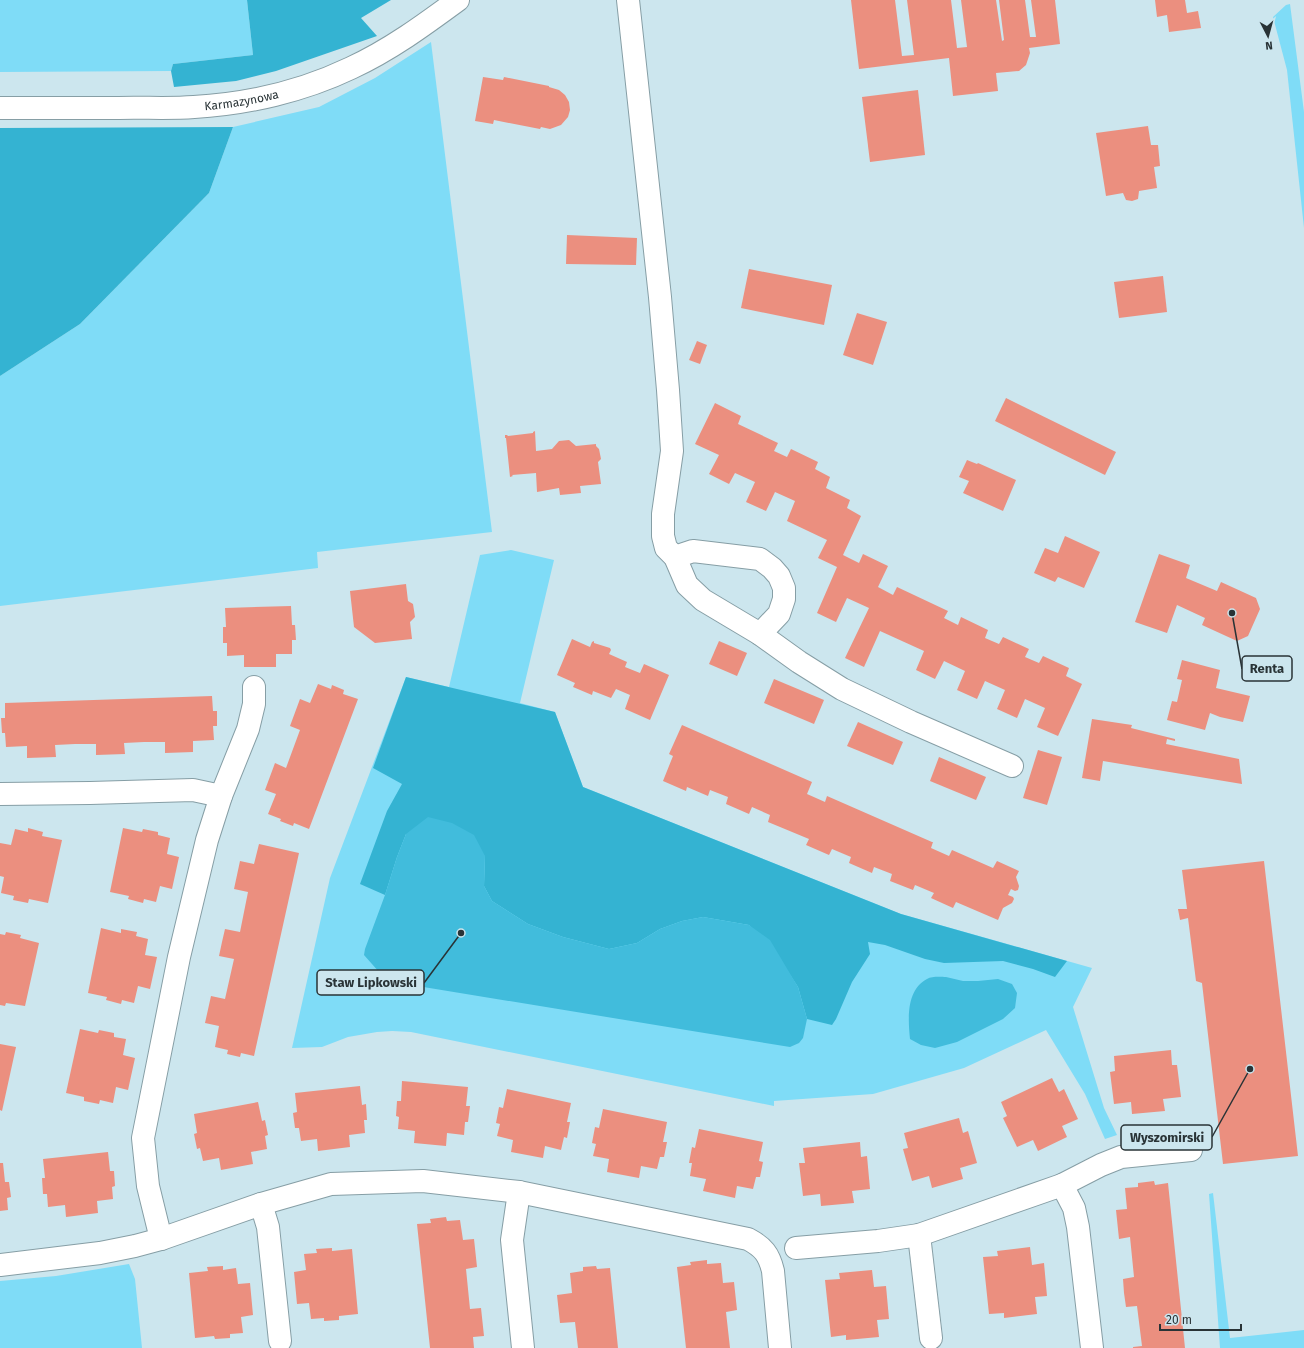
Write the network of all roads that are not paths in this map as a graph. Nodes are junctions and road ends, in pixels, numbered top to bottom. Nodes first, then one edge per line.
1 (458, 0) edge
2 (628, 0) edge
3 (0, 108) edge
4 (675, 558) junction
5 (760, 634) junction
6 (254, 687) dead end
7 (1012, 766) dead end
8 (0, 794) edge
9 (221, 796) junction
10 (1191, 1150) dead end
11 (1062, 1185) junction
12 (519, 1192) junction
13 (261, 1204) junction
14 (919, 1235) junction
15 (161, 1239) junction
16 (796, 1248) dead end
17 (0, 1265) edge
18 (931, 1338) dead end
19 (280, 1341) dead end
20 (523, 1348) edge
21 (780, 1348) edge
22 (1092, 1348) edge

1 - 3 street, Karmazynowa
2 - 4 street
4 - 5 street
4 - 5 street
5 - 7 street
6 - 9 street
8 - 9 street
9 - 15 street
10 - 11 street
11 - 14 street
11 - 22 street
12 - 13 street
12 - 20 street
12 - 21 street
13 - 15 street
13 - 19 street
14 - 16 street
14 - 18 street
15 - 17 street

